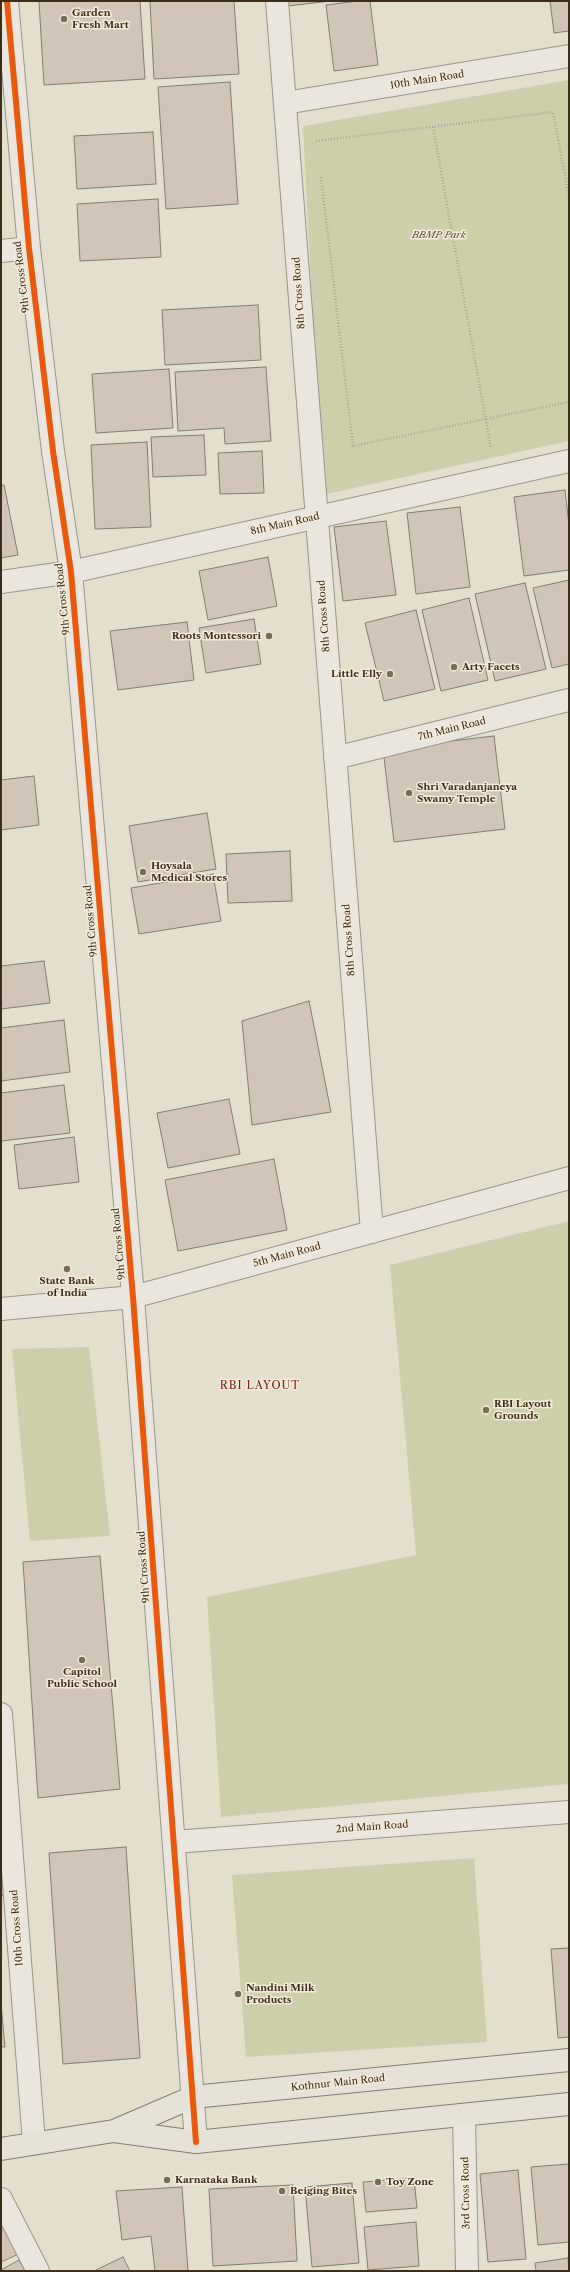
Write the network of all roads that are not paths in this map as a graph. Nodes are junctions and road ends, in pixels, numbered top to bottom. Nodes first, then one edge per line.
1 (7, 1) edge
2 (277, 1) edge
3 (569, 56) edge
4 (285, 103) junction
5 (10, 115) edge
6 (29, 248) junction
7 (1, 251) edge
8 (569, 461) edge
9 (317, 517) junction
10 (71, 572) junction
11 (1, 582) edge
12 (569, 700) edge
13 (335, 758) junction
14 (569, 1178) edge
15 (372, 1232) junction
16 (133, 1297) junction
17 (1, 1309) edge
18 (1, 1714) edge
19 (569, 1812) edge
20 (5, 1817) edge
21 (174, 1842) junction
22 (569, 2060) edge
23 (193, 2097) junction
24 (569, 2104) edge
25 (464, 2115) junction
26 (114, 2131) junction
27 (196, 2142) junction
28 (34, 2143) junction
29 (1, 2149) edge
30 (1, 2199) edge
31 (38, 2271) edge
32 (467, 2271) edge

1 - 5 street, 9th Cross Road
2 - 4 street, 8th Cross Road
3 - 4 street, 10th Main Road
4 - 9 street, 8th Cross Road
5 - 6 street, 9th Cross Road
6 - 7 street
6 - 10 street, 9th Cross Road
8 - 9 street, 8th Main Road
9 - 10 street, 8th Main Road
9 - 13 street, 8th Cross Road
10 - 11 street, 8th Main Road
10 - 16 street, 9th Cross Road
12 - 13 street, 7th Main Road
13 - 15 street, 8th Cross Road
14 - 15 street, 5th Main Road
15 - 16 street, 5th Main Road
16 - 17 street, 5th Main Road
16 - 21 street, 9th Cross Road
18 - 20 street, 10th Cross Road
19 - 21 street, 2nd Main Road
20 - 28 street, 10th Cross Road
21 - 23 street, 9th Cross Road
22 - 23 main road, Kothnur Main Road
23 - 26 main road, Kothnur Main Road
23 - 27 street, 9th Cross Road
24 - 25 main road, Kothnur Main Road
25 - 27 main road, Kothnur Main Road
25 - 32 street, 3rd Cross Road
26 - 27 main road, Kothnur Main Road
26 - 28 main road, Kothnur Main Road
28 - 29 main road, Kothnur Main Road
30 - 31 street

